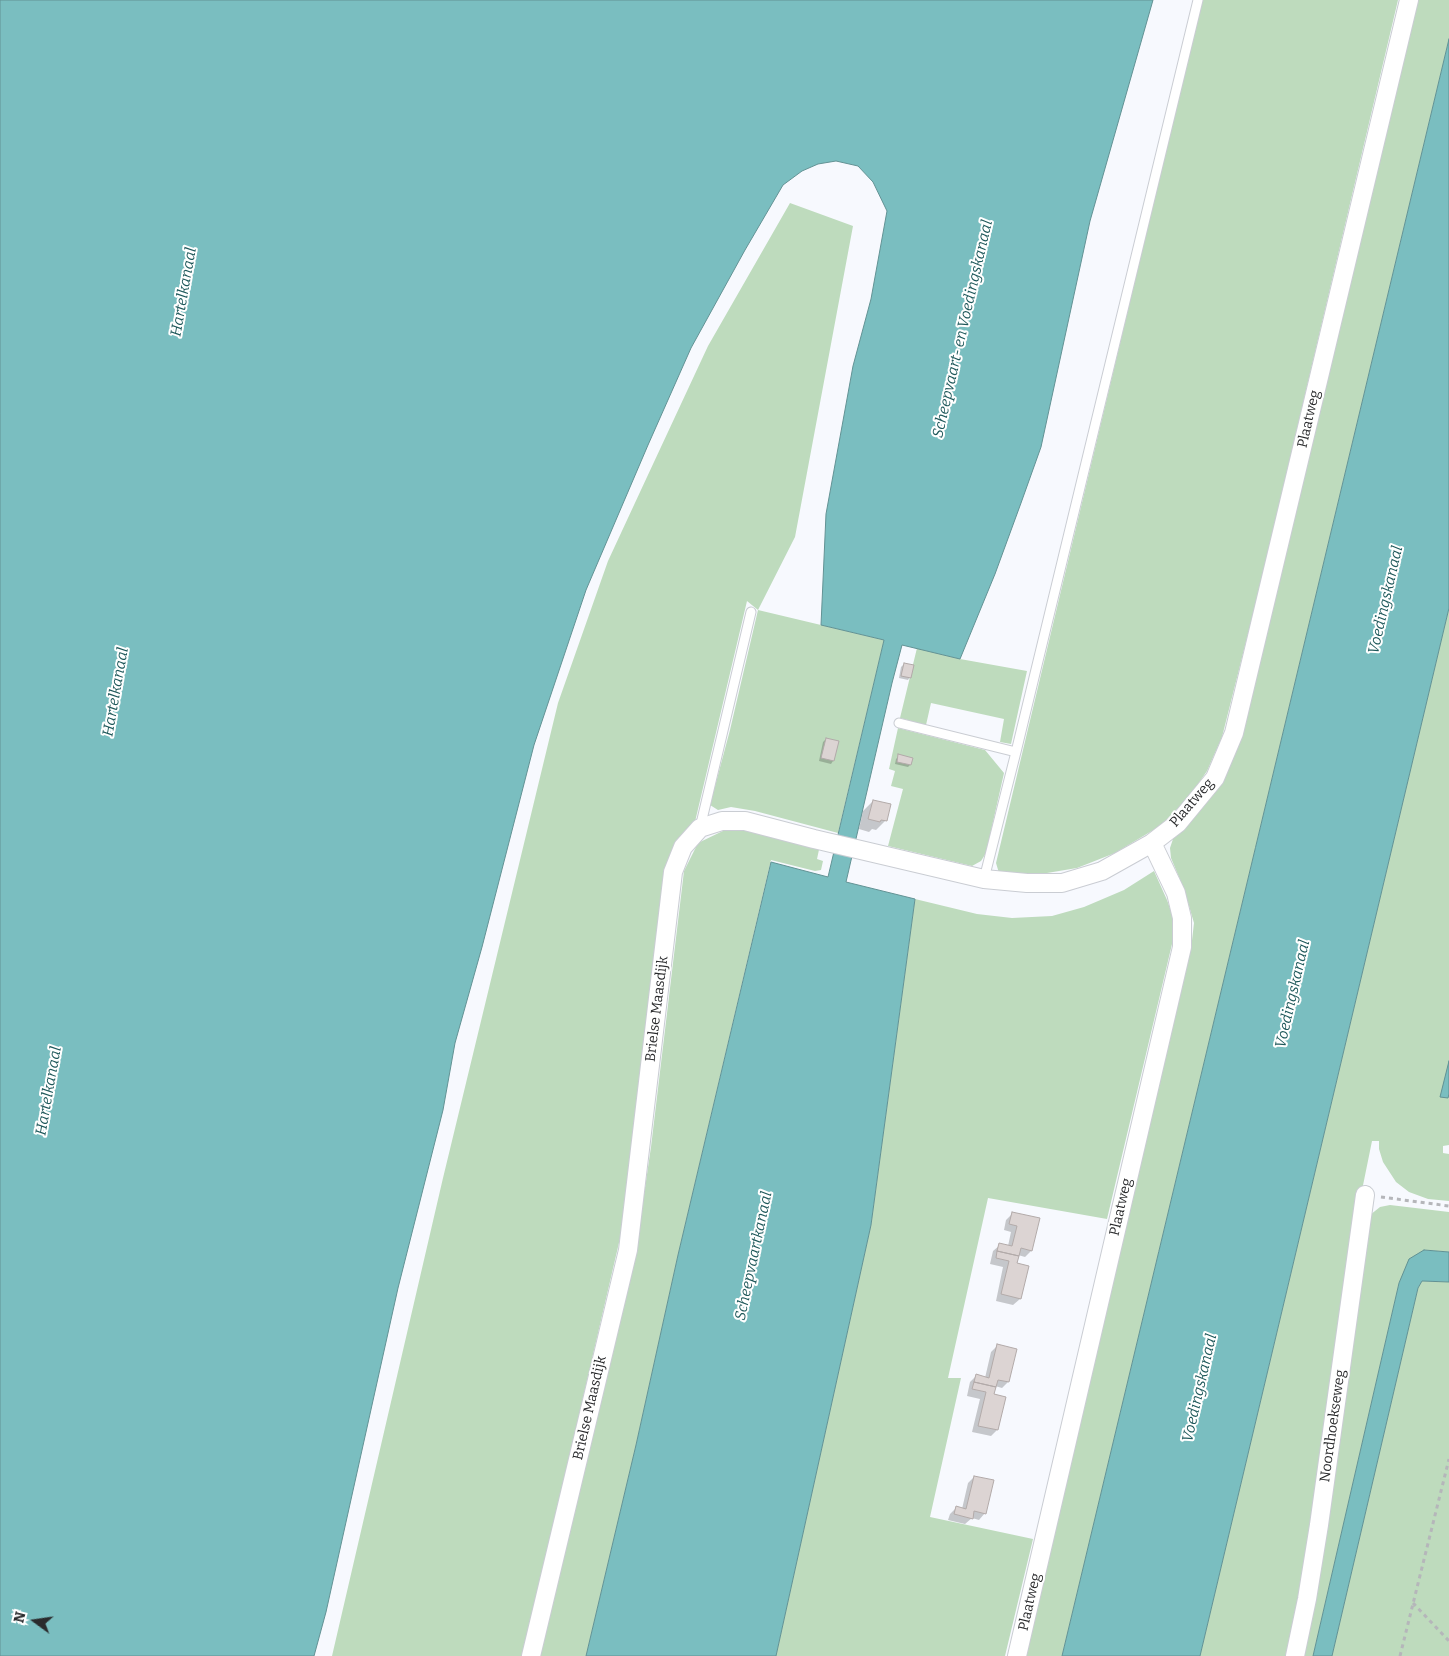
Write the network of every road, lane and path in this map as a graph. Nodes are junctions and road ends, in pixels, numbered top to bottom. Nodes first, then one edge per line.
1 (1198, 0) edge
2 (1409, 0) edge
3 (751, 612) dead end
4 (899, 723) dead end
5 (1016, 752) junction
6 (700, 828) junction
7 (1152, 843) junction
8 (984, 879) junction
9 (1365, 1195) joint
10 (1449, 1206) edge
11 (1449, 1459) edge
12 (1413, 1604) junction
13 (1449, 1641) edge
14 (531, 1656) edge
15 (1017, 1656) edge
16 (1295, 1656) edge
17 (1400, 1656) edge

1 - 5 lane
2 - 7 street, Plaatweg
3 - 6 lane
4 - 5 lane
5 - 8 lane
6 - 8 street
6 - 14 street, Brielse Maasdijk
7 - 8 street
7 - 15 street, Plaatweg
9 - 10 path
9 - 16 street, Noordhoekseweg
11 - 12 path
12 - 13 path
12 - 17 path

